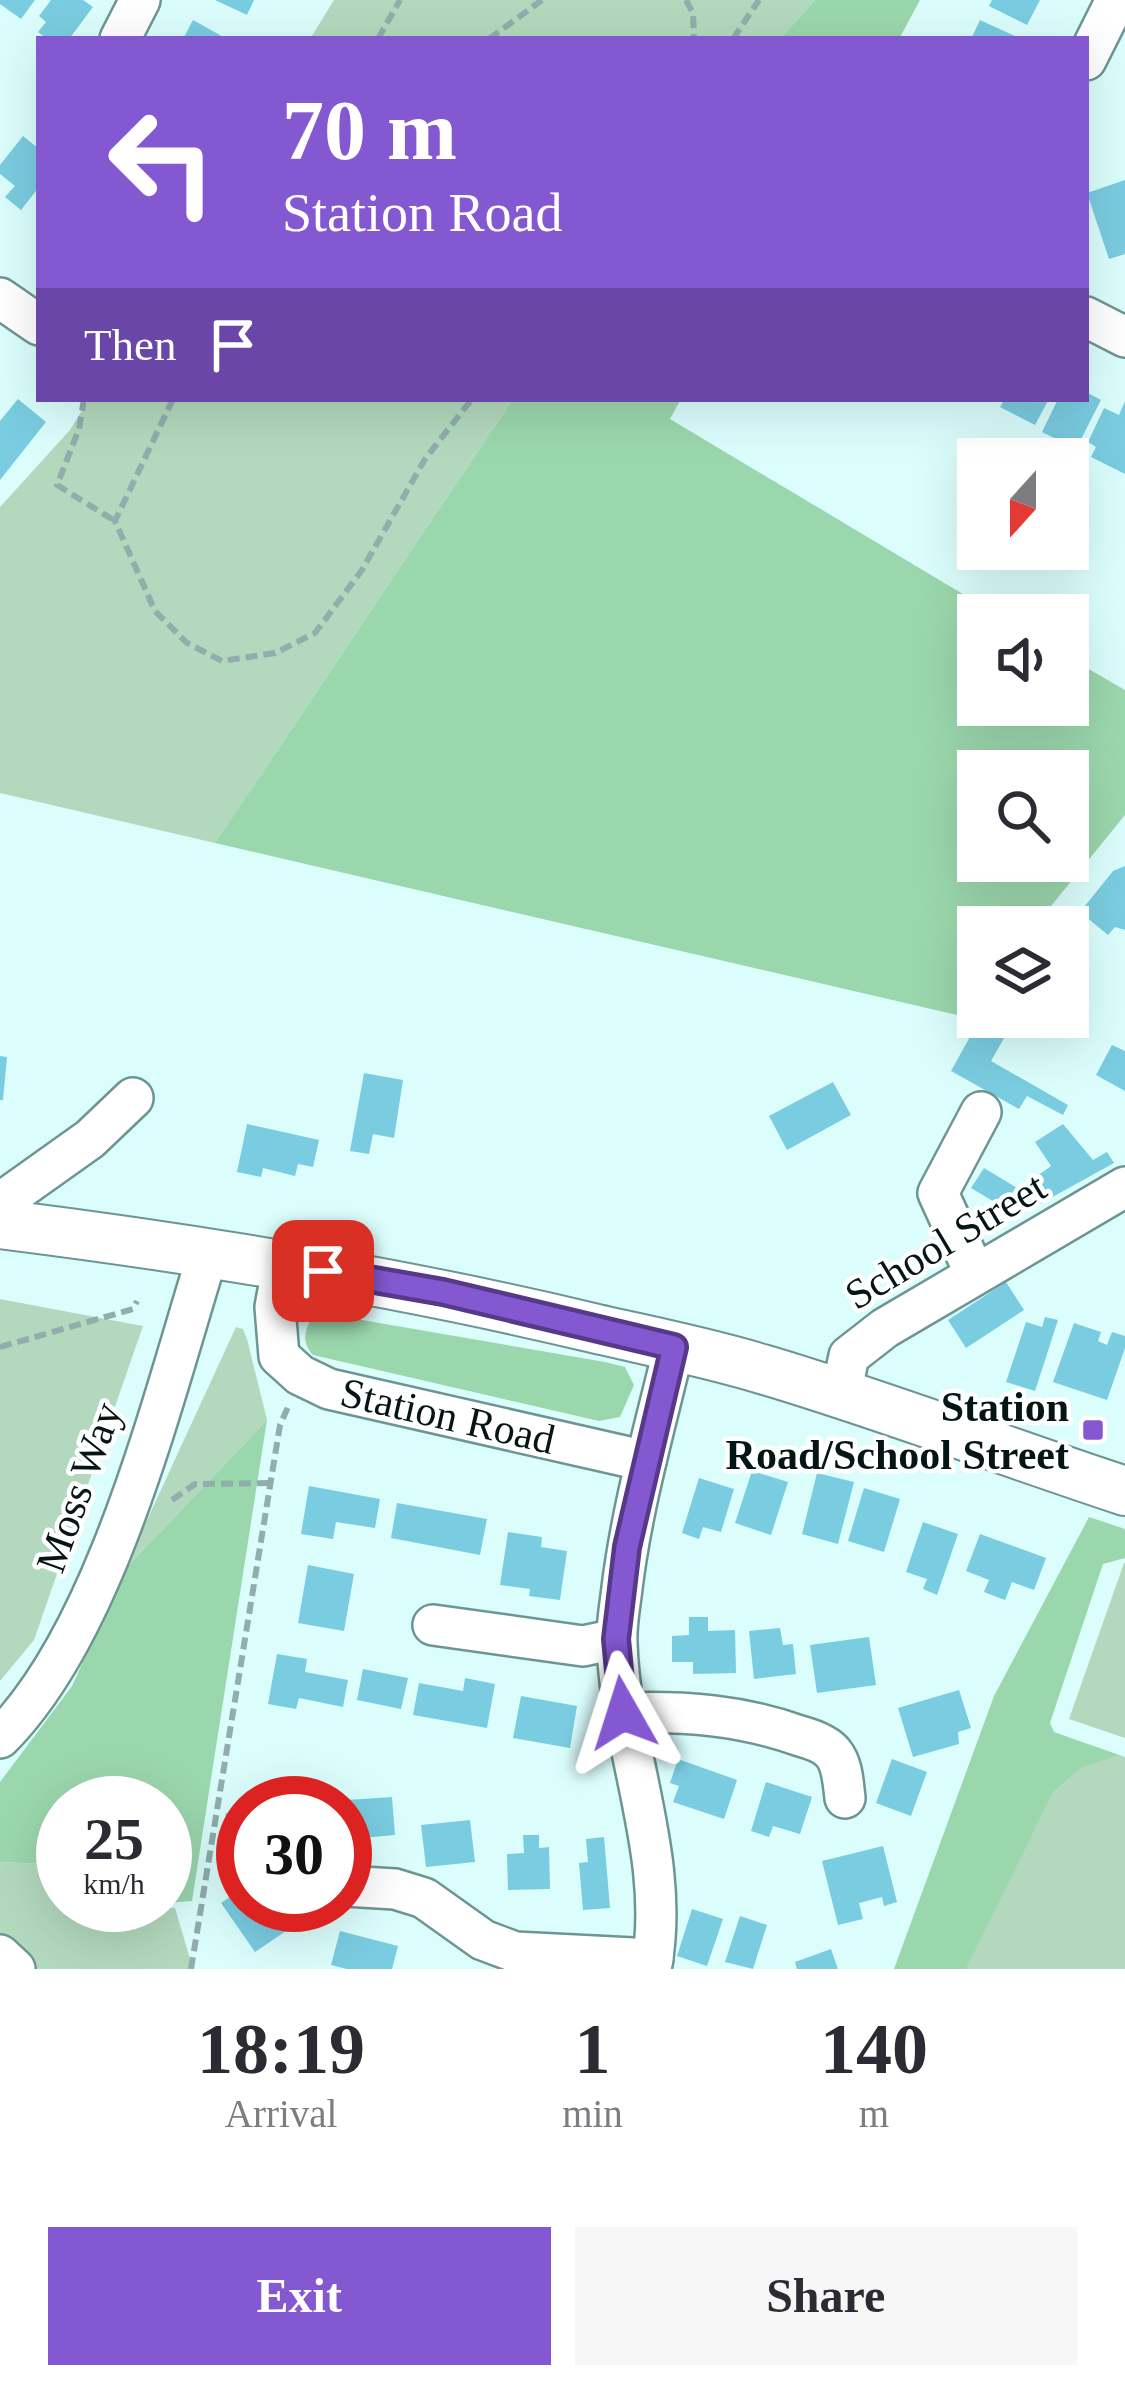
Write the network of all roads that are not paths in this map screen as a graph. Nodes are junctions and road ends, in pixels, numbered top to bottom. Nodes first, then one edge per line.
1 (140, 0) edge
2 (1116, 0) edge
3 (122, 36) edge
4 (1089, 54) edge
5 (0, 298) edge
6 (1089, 318) edge
7 (36, 323) edge
8 (1125, 338) edge
9 (133, 1098) dead end
10 (981, 1112) dead end
11 (1125, 1187) edge
12 (0, 1203) edge
13 (0, 1223) edge
14 (209, 1250) junction
15 (283, 1264) junction
16 (975, 1274) junction
17 (674, 1347) junction
18 (841, 1394) junction
19 (646, 1461) junction
20 (1125, 1491) edge
21 (433, 1624) dead end
22 (616, 1639) junction
23 (623, 1713) junction
24 (0, 1738) edge
25 (845, 1798) dead end
26 (372, 1888) edge
27 (0, 1955) edge
28 (652, 1964) edge
29 (15, 1969) edge

1 - 3 street
2 - 4 street
5 - 7 street
6 - 8 street
9 - 12 street
10 - 16 street
11 - 16 street, School Street
13 - 14 main road
14 - 15 main road
14 - 24 street, Moss Way
15 - 17 main road
15 - 19 street, Station Road
16 - 18 street, School Street
17 - 18 main road
17 - 19 street
18 - 20 main road
19 - 22 street
21 - 22 street
22 - 23 street
23 - 25 street
23 - 28 street
26 - 28 street
27 - 29 street

